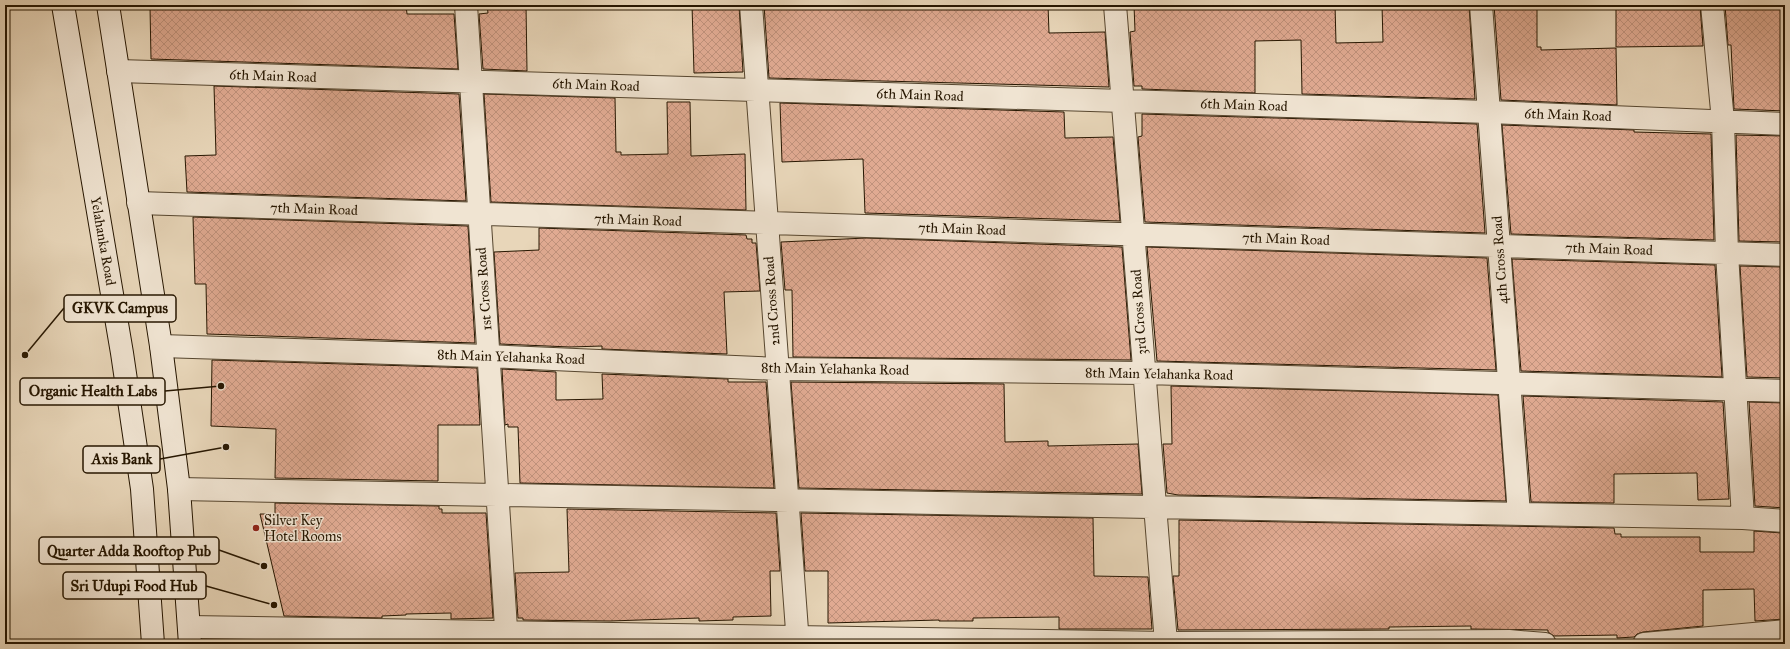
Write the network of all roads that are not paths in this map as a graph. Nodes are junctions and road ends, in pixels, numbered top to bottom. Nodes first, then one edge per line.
1 (63, 5) edge
2 (108, 5) edge
3 (466, 5) edge
4 (751, 5) edge
5 (1115, 5) edge
6 (1481, 5) edge
7 (1712, 5) edge
8 (118, 71) junction
9 (471, 82) junction
10 (757, 90) junction
11 (1122, 101) junction
12 (1489, 112) junction
13 (1723, 121) junction
14 (1785, 124) edge
15 (138, 204) junction
16 (479, 215) junction
17 (766, 224) junction
18 (1133, 234) junction
19 (1499, 246) junction
20 (1727, 253) junction
21 (1785, 255) edge
22 (161, 346) junction
23 (488, 356) junction
24 (778, 369) junction
25 (1144, 373) junction
26 (1509, 383) junction
27 (1735, 389) junction
28 (1785, 391) edge
29 (180, 489) junction
30 (497, 494) junction
31 (787, 500) junction
32 (1155, 507) junction
33 (1519, 514) junction
34 (1743, 518) junction
35 (1785, 521) edge
36 (1785, 632) edge
37 (190, 636) edge
38 (506, 638) edge
39 (797, 640) edge
40 (1156, 643) edge
41 (153, 644) edge
42 (1545, 644) edge
43 (1644, 644) edge

1 - 41 street, Yelahanka Road
2 - 8 street
3 - 9 street, 1st Cross Road
4 - 10 street, 2nd Cross Road
5 - 11 street, 3rd Cross Road
6 - 12 street, 4th Cross Road
7 - 13 street
8 - 9 street, 6th Main Road
8 - 15 street
9 - 10 street, 6th Main Road
9 - 16 street, 1st Cross Road
10 - 11 street, 6th Main Road
10 - 17 street, 2nd Cross Road
11 - 12 street, 6th Main Road
11 - 18 street, 3rd Cross Road
12 - 13 street, 6th Main Road
12 - 19 street, 4th Cross Road
13 - 14 street, 6th Main Road
13 - 20 street
15 - 16 street, 7th Main Road
15 - 22 street
16 - 17 street, 7th Main Road
16 - 23 street, 1st Cross Road
17 - 18 street, 7th Main Road
17 - 24 street, 2nd Cross Road
18 - 19 street, 7th Main Road
18 - 25 street, 3rd Cross Road
19 - 20 street, 7th Main Road
19 - 26 street, 4th Cross Road
20 - 21 street, 7th Main Road
20 - 27 street
22 - 23 street, 8th Main Yelahanka Road
22 - 29 street
23 - 24 street, 8th Main Yelahanka Road
23 - 30 street, 1st Cross Road
24 - 25 street, 8th Main Yelahanka Road
24 - 31 street, 2nd Cross Road
25 - 26 street, 8th Main Yelahanka Road
25 - 32 street, 3rd Cross Road
26 - 27 street, 8th Main Yelahanka Road
26 - 33 street, 4th Cross Road
27 - 28 street, 8th Main Yelahanka Road
27 - 34 street
29 - 30 street
29 - 37 street
30 - 31 street
30 - 38 street, 1st Cross Road
31 - 32 street
31 - 39 street, 2nd Cross Road
32 - 33 street
32 - 40 street, 3rd Cross Road
33 - 34 street
34 - 35 street
36 - 43 street
37 - 38 street
38 - 39 street
39 - 40 street
40 - 42 street

